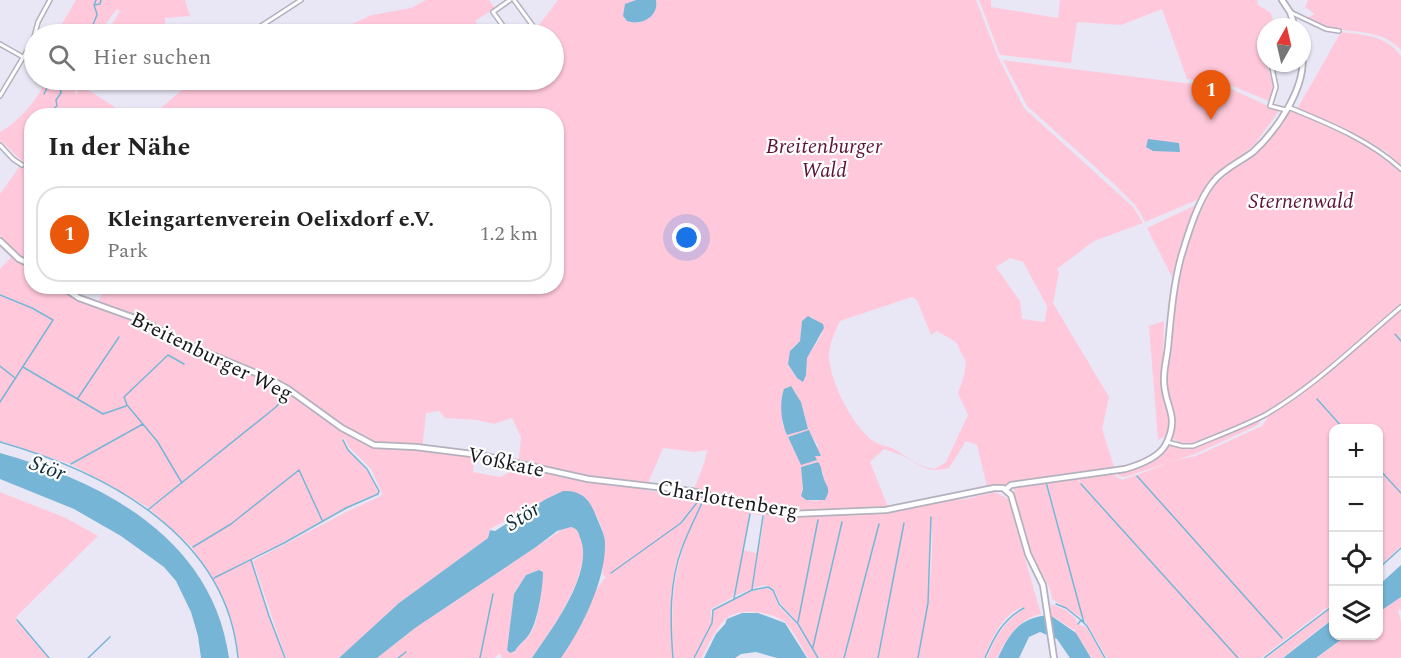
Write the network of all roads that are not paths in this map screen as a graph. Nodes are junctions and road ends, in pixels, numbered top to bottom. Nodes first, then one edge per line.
1 (50, 0) edge
2 (301, 0) edge
3 (512, 0) edge
4 (1282, 0) edge
5 (1290, 12) junction
6 (1292, 18) edge
7 (37, 24) edge
8 (264, 24) edge
9 (502, 24) edge
10 (530, 24) edge
11 (1339, 31) dead end
12 (0, 44) edge
13 (23, 57) joint
14 (1273, 72) edge
15 (1302, 72) edge
16 (0, 96) edge
17 (1287, 109) junction
18 (0, 145) edge
19 (22, 165) dead end
20 (1401, 169) edge
21 (0, 241) edge
22 (24, 261) edge
23 (72, 294) edge
24 (1401, 307) edge
25 (1168, 441) junction
26 (374, 445) joint
27 (637, 484) joint
28 (1006, 489) junction
29 (1054, 658) edge

1 - 7 street
2 - 8 street
3 - 9 street
3 - 10 street
4 - 5 main road
5 - 6 main road
5 - 11 street
12 - 13 street
13 - 16 street
14 - 17 street
15 - 17 main road
17 - 20 street
17 - 25 main road
18 - 19 street
21 - 22 main road
23 - 26 main road, Breitenburger Weg
24 - 25 street
25 - 28 main road, Charlottenberg
26 - 27 main road, Voßkate
27 - 28 main road, Charlottenberg
28 - 29 main road

